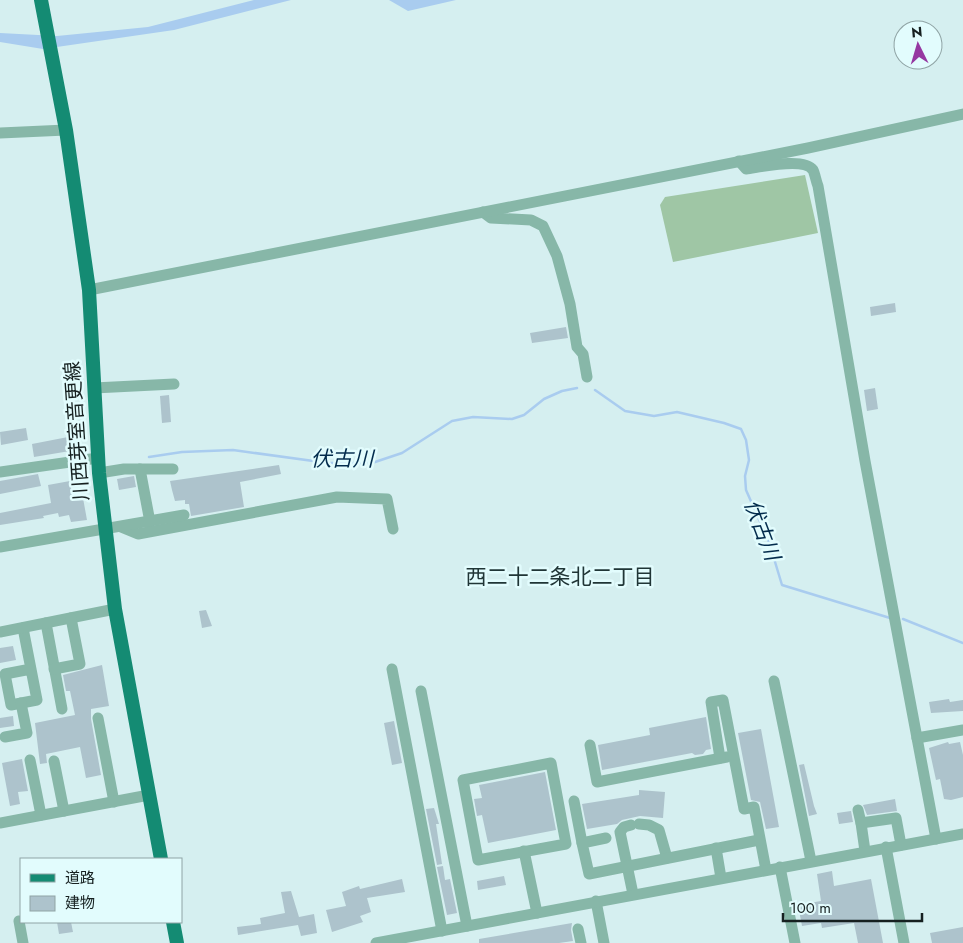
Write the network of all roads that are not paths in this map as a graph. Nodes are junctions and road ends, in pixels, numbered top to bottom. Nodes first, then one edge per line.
1 (41, 0) edge
2 (963, 114) edge
3 (66, 130) junction
4 (0, 133) edge
5 (739, 161) junction
6 (483, 212) junction
7 (89, 290) junction
8 (586, 377) dead end
9 (174, 384) dead end
10 (94, 388) junction
11 (98, 458) junction
12 (140, 469) junction
13 (173, 469) dead end
14 (0, 472) edge
15 (99, 473) junction
16 (184, 515) dead end
17 (150, 522) junction
18 (121, 528) junction
19 (105, 529) junction
20 (393, 529) dead end
21 (0, 547) edge
22 (115, 609) junction
23 (71, 618) junction
24 (46, 623) junction
25 (23, 628) junction
26 (0, 632) edge
27 (31, 669) junction
28 (54, 669) junction
29 (392, 669) dead end
30 (774, 681) dead end
31 (421, 691) dead end
32 (21, 703) junction
33 (62, 709) dead end
34 (98, 718) dead end
35 (963, 730) edge
36 (5, 738) dead end
37 (918, 738) junction
38 (590, 745) dead end
39 (734, 755) junction
40 (720, 758) junction
41 (30, 760) dead end
42 (54, 761) dead end
43 (150, 795) junction
44 (574, 801) dead end
45 (114, 802) junction
46 (858, 810) dead end
47 (64, 811) junction
48 (41, 815) junction
49 (0, 823) edge
50 (861, 823) junction
51 (963, 834) edge
52 (606, 838) dead end
53 (936, 839) junction
54 (759, 840) junction
55 (582, 842) junction
56 (900, 845) junction
57 (886, 847) junction
58 (716, 848) junction
59 (865, 851) junction
60 (524, 852) junction
61 (161, 858) edge
62 (666, 858) junction
63 (812, 861) junction
64 (627, 866) junction
65 (780, 867) junction
66 (766, 870) junction
67 (721, 878) junction
68 (633, 894) junction
69 (596, 901) junction
70 (536, 913) junction
71 (19, 921) dead end
72 (173, 923) edge
73 (467, 926) junction
74 (578, 929) dead end
75 (442, 931) junction
76 (23, 943) edge
77 (177, 943) edge
78 (376, 943) edge
79 (581, 943) edge
80 (604, 943) edge
81 (795, 943) edge
82 (904, 943) edge

1 - 3 main road, 川西芽室音更線
2 - 5 street
3 - 4 street
3 - 7 main road, 川西芽室音更線
5 - 6 street
5 - 37 street
6 - 7 street
6 - 8 street
7 - 10 main road, 川西芽室音更線
9 - 10 street
10 - 11 main road, 川西芽室音更線
11 - 14 street
11 - 15 main road, 川西芽室音更線
12 - 13 street
12 - 15 street
12 - 17 street
15 - 19 main road, 川西芽室音更線
16 - 17 street
17 - 18 street
18 - 19 street
18 - 20 street
19 - 21 street
19 - 22 main road, 川西芽室音更線
22 - 23 street
22 - 43 main road, 川西芽室音更線
23 - 24 street
23 - 28 street
24 - 25 street
24 - 28 street
25 - 26 street
25 - 27 street
27 - 32 street
27 - 32 street
28 - 33 street
29 - 75 street
30 - 63 street
31 - 73 street
32 - 36 street
34 - 45 street
35 - 37 street
37 - 53 street
38 - 40 street
39 - 40 street
39 - 40 street
39 - 54 street
41 - 48 street
42 - 47 street
43 - 45 street
43 - 61 main road, 川西芽室音更線
44 - 55 street
45 - 47 street
46 - 50 street
47 - 48 street
48 - 49 street
50 - 56 street
50 - 59 street
51 - 53 street
52 - 55 street
53 - 56 street
54 - 58 street
54 - 66 street
55 - 64 street
56 - 57 street
57 - 59 street
57 - 82 street
58 - 62 street
58 - 67 street
59 - 63 street
60 - 60 street
60 - 70 street
62 - 64 street
62 - 64 street
63 - 65 street
64 - 68 street
65 - 66 street
65 - 81 street
66 - 67 street
67 - 68 street
68 - 69 street
69 - 70 street
69 - 80 street
70 - 73 street
71 - 76 street
72 - 77 main road
73 - 75 street
74 - 79 street
75 - 78 street

